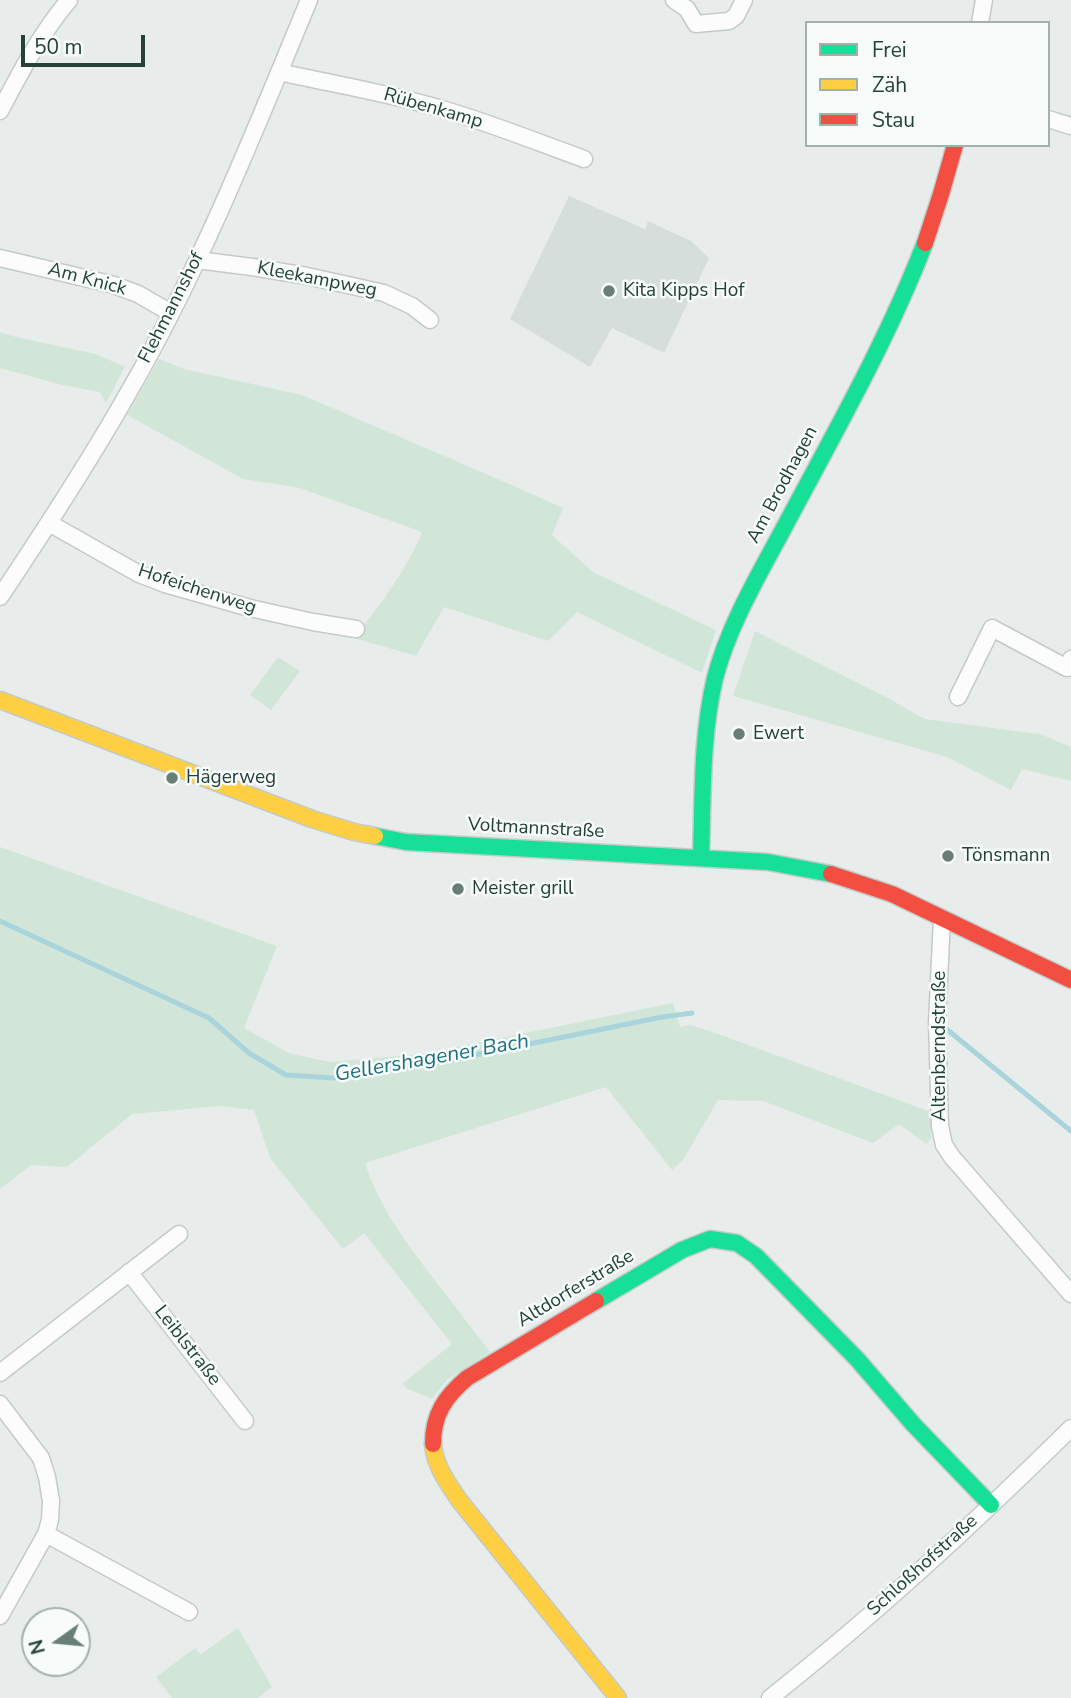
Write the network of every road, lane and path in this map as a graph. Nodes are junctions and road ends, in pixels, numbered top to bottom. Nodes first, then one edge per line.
1 (69, 0) edge
2 (309, 0) edge
3 (674, 0) edge
4 (744, 0) edge
5 (985, 0) edge
6 (980, 21) edge
7 (279, 72) junction
8 (0, 111) edge
9 (1050, 120) edge
10 (1071, 126) edge
11 (954, 147) edge
12 (584, 159) dead end
13 (0, 258) edge
14 (197, 260) junction
15 (171, 313) junction
16 (430, 320) dead end
17 (49, 523) junction
18 (6, 576) edge
19 (0, 597) edge
20 (356, 629) dead end
21 (1071, 659) edge
22 (958, 697) dead end
23 (0, 700) edge
24 (701, 858) junction
25 (942, 918) junction
26 (1069, 977) edge
27 (179, 1234) dead end
28 (129, 1272) junction
29 (1071, 1294) edge
30 (0, 1373) edge
31 (0, 1405) edge
32 (245, 1421) dead end
33 (1071, 1428) edge
34 (991, 1505) junction
35 (46, 1534) junction
36 (189, 1612) dead end
37 (0, 1616) edge
38 (618, 1698) edge
39 (770, 1698) edge

1 - 8 street
2 - 7 street, Flehmannshof
3 - 4 street
5 - 6 street
7 - 12 street, Rübenkamp
7 - 14 street, Flehmannshof
9 - 10 street
11 - 24 street, Am Brodhagen
13 - 15 street, Am Knick
14 - 15 street, Flehmannshof
14 - 16 street, Kleekampweg
15 - 17 street, Flehmannshof
17 - 18 street, Flehmannshof
17 - 20 street, Hofeichenweg
18 - 19 street, Flehmannshof
21 - 22 street
23 - 24 street, Voltmannstraße
24 - 25 street, Voltmannstraße
25 - 26 street, Voltmannstraße
25 - 29 street, Altenberndstraße
27 - 28 street
28 - 30 street
28 - 32 street, Leiblstraße
31 - 35 street
33 - 34 street, Schloßhofstraße
34 - 38 street, Altdorferstraße
34 - 39 street, Schloßhofstraße
35 - 36 street
35 - 37 street

